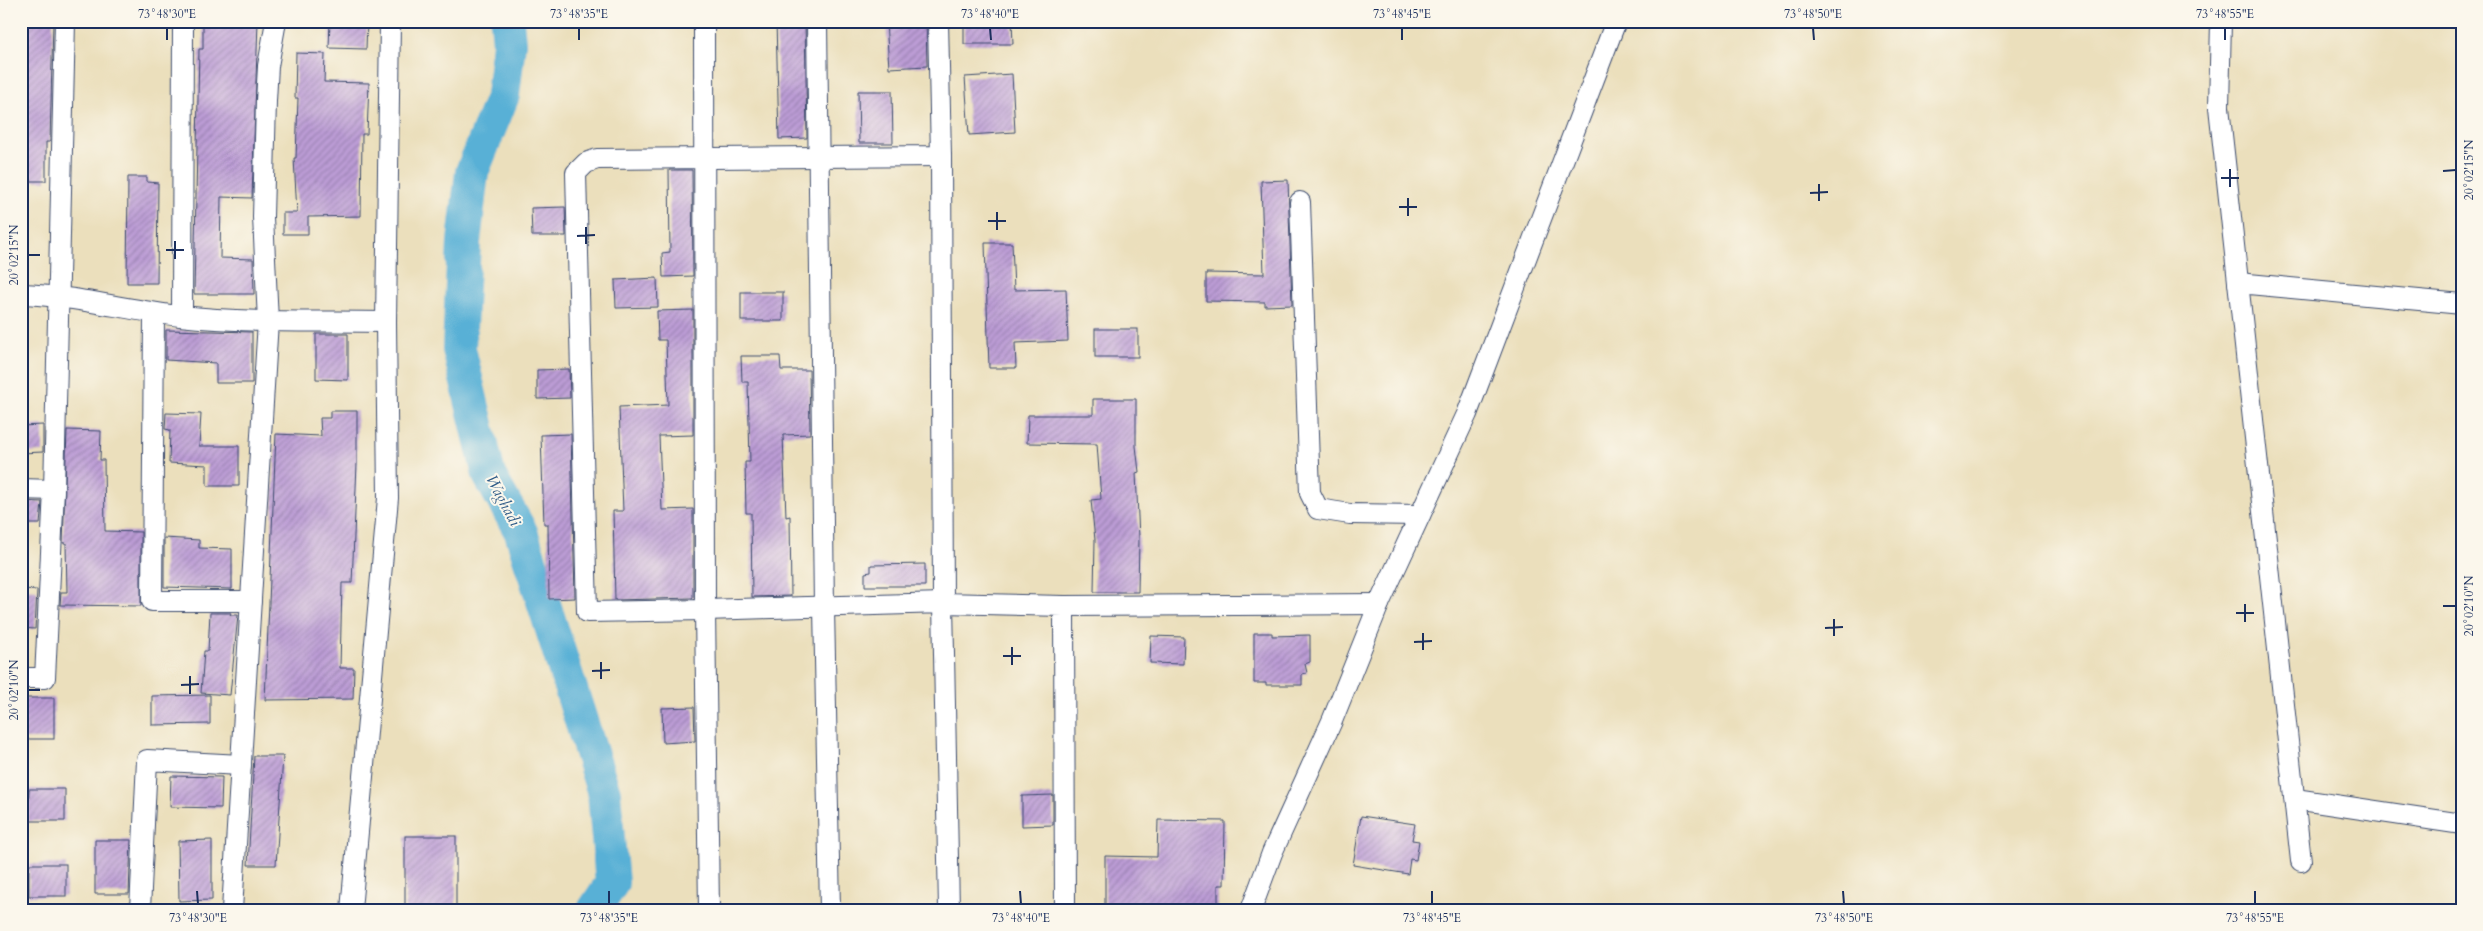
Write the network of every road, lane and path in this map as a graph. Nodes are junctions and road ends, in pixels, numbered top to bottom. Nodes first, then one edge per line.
1 (65, 21) edge
2 (183, 21) edge
3 (276, 21) edge
4 (390, 21) edge
5 (704, 21) edge
6 (817, 21) edge
7 (938, 21) edge
8 (1616, 21) edge
9 (2220, 21) edge
10 (941, 156) junction
11 (820, 157) junction
12 (703, 158) junction
13 (1300, 202) dead end
14 (2238, 283) junction
15 (21, 294) edge
16 (59, 295) junction
17 (2462, 304) edge
18 (154, 313) junction
19 (182, 316) junction
20 (268, 321) junction
21 (386, 322) junction
22 (21, 490) edge
23 (54, 490) junction
24 (1420, 515) junction
25 (251, 602) junction
26 (943, 603) junction
27 (1379, 604) junction
28 (1064, 606) junction
29 (824, 608) junction
30 (705, 610) junction
31 (21, 678) edge
32 (241, 765) junction
33 (2295, 799) junction
34 (2462, 824) edge
35 (2301, 861) dead end
36 (140, 910) edge
37 (232, 910) edge
38 (351, 910) edge
39 (709, 910) edge
40 (830, 910) edge
41 (949, 910) edge
42 (1065, 910) edge
43 (1250, 910) edge

1 - 16 street
2 - 19 street
3 - 20 street
4 - 21 street
5 - 12 street
6 - 11 street
7 - 10 street
8 - 24 street
9 - 14 street
10 - 11 street
10 - 26 street
11 - 12 street
11 - 29 street
12 - 30 street
12 - 30 street
13 - 24 street
14 - 17 street
14 - 33 street
15 - 16 street
16 - 18 street
16 - 23 street
18 - 19 street
18 - 25 street
19 - 20 street
20 - 21 street
20 - 25 street
21 - 38 street
22 - 23 street
23 - 31 street
24 - 27 street
25 - 32 street
26 - 28 street
26 - 29 street
26 - 41 street
27 - 28 street
27 - 43 street
28 - 42 street
29 - 30 street
29 - 40 street
30 - 39 street
32 - 36 street
32 - 37 street
33 - 34 street
33 - 35 street

